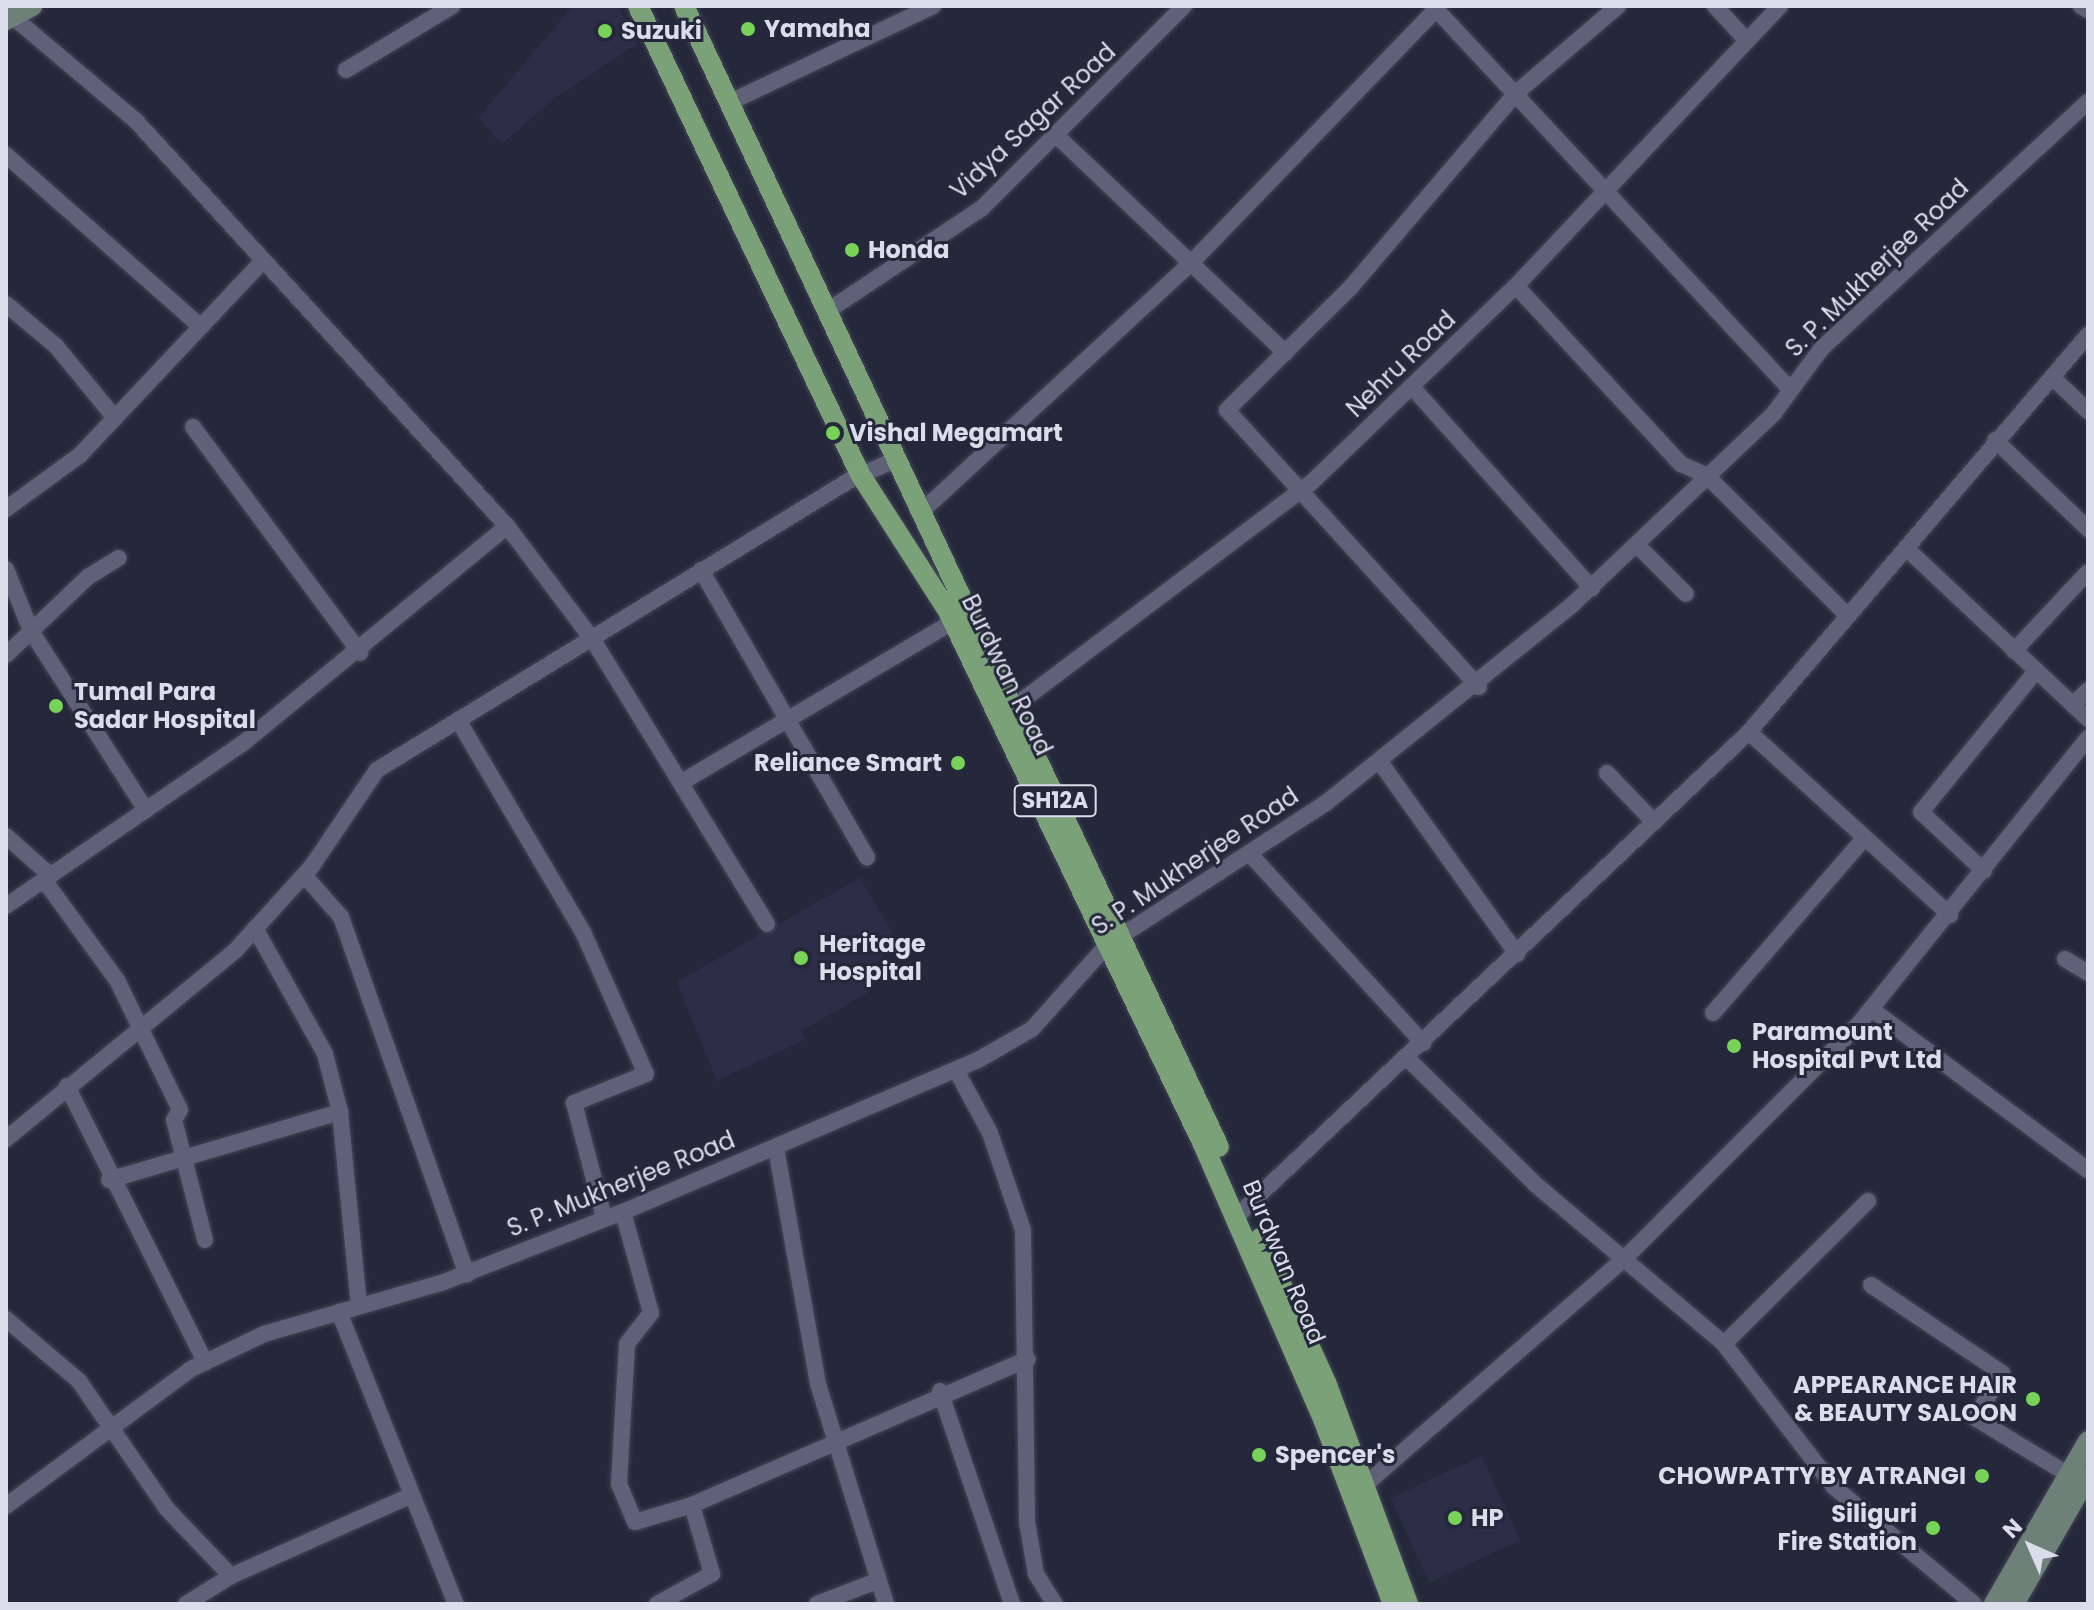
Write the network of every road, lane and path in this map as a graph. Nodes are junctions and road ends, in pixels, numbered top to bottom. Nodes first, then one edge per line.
1 (32, 6) edge
2 (452, 6) edge
3 (638, 6) edge
4 (684, 6) edge
5 (933, 6) edge
6 (1618, 6) edge
7 (1715, 6) edge
8 (1780, 6) edge
9 (2081, 6) edge
10 (1435, 8) edge
11 (1176, 9) edge
12 (2088, 10) edge
13 (9, 18) edge
14 (1746, 40) junction
15 (346, 70) dead end
16 (1515, 94) junction
17 (2088, 102) edge
18 (728, 103) junction
19 (1057, 136) junction
20 (6, 155) edge
21 (1606, 191) junction
22 (262, 262) junction
23 (1191, 263) junction
24 (1516, 286) junction
25 (6, 304) edge
26 (826, 312) junction
27 (200, 326) junction
28 (2088, 335) edge
29 (1286, 353) junction
30 (2052, 377) junction
31 (1412, 387) junction
32 (1789, 388) junction
33 (2088, 411) edge
34 (115, 418) junction
35 (193, 427) dead end
36 (1995, 440) junction
37 (897, 459) junction
38 (860, 474) junction
39 (1706, 475) junction
40 (1299, 490) junction
41 (6, 509) edge
42 (920, 513) junction
43 (507, 526) junction
44 (2088, 529) edge
45 (1637, 545) junction
46 (1907, 549) junction
47 (118, 558) dead end
48 (6, 569) edge
49 (701, 570) junction
50 (2088, 572) edge
51 (1592, 588) junction
52 (1686, 594) dead end
53 (1848, 616) junction
54 (953, 622) junction
55 (31, 631) junction
56 (593, 640) junction
57 (2014, 651) junction
58 (360, 653) junction
59 (6, 655) edge
60 (2036, 671) junction
61 (1479, 687) junction
62 (2088, 690) edge
63 (2073, 705) junction
64 (1006, 712) junction
65 (2088, 719) edge
66 (458, 720) junction
67 (789, 721) junction
68 (1749, 732) junction
69 (2088, 738) edge
70 (1380, 762) junction
71 (1607, 773) dead end
72 (682, 782) junction
73 (146, 810) junction
74 (1654, 822) junction
75 (6, 836) edge
76 (1863, 840) junction
77 (1249, 853) junction
78 (867, 857) dead end
79 (1984, 871) junction
80 (304, 875) junction
81 (47, 878) junction
82 (6, 906) edge
83 (1950, 915) junction
84 (767, 924) dead end
85 (255, 928) junction
86 (1113, 940) junction
87 (1517, 954) junction
88 (2065, 959) dead end
89 (2088, 973) edge
90 (1871, 1009) junction
91 (1713, 1013) dead end
92 (141, 1026) junction
93 (1423, 1043) junction
94 (1408, 1059) junction
95 (956, 1070) junction
96 (67, 1086) junction
97 (340, 1112) junction
98 (6, 1139) edge
99 (776, 1148) junction
100 (185, 1158) junction
101 (2088, 1170) edge
102 (109, 1180) junction
103 (1868, 1201) dead end
104 (623, 1212) junction
105 (1242, 1212) junction
106 (604, 1217) junction
107 (205, 1240) dead end
108 (1625, 1258) junction
109 (467, 1274) junction
110 (1871, 1285) dead end
111 (359, 1306) junction
112 (339, 1312) junction
113 (6, 1319) edge
114 (1724, 1344) junction
115 (1028, 1359) junction
116 (205, 1362) junction
117 (940, 1391) junction
118 (111, 1428) junction
119 (2088, 1441) edge
120 (837, 1444) junction
121 (2078, 1475) edge
122 (1366, 1484) junction
123 (408, 1497) junction
124 (692, 1505) junction
125 (6, 1506) edge
126 (231, 1576) junction
127 (877, 1581) junction
128 (186, 1604) edge
129 (456, 1604) edge
130 (657, 1604) edge
131 (817, 1604) edge
132 (886, 1604) edge
133 (1012, 1604) edge
134 (1055, 1604) edge
135 (1393, 1604) edge
136 (1408, 1604) edge
137 (1974, 1604) edge
138 (1994, 1604) edge
139 (2014, 1604) edge

1 - 13 street
2 - 15 street
3 - 38 main road, Burdwan Road / SH12A
4 - 18 main road, Burdwan Road / SH12A
5 - 18 street
6 - 16 street
7 - 14 street
8 - 14 street, Nehru Road
9 - 12 street
10 - 16 street
10 - 23 street
11 - 19 street, Vidya Sagar Road
13 - 22 street
14 - 21 street, Nehru Road
16 - 21 street
16 - 29 street
17 - 32 street, S. P. Mukherjee Road
18 - 26 main road, Burdwan Road / SH12A
19 - 23 street
19 - 26 street, Vidya Sagar Road
20 - 27 street
21 - 24 street, Nehru Road
21 - 32 street
22 - 27 street
22 - 43 street
23 - 29 street
23 - 42 street
24 - 31 street, Nehru Road
24 - 39 street
25 - 34 street
26 - 37 main road, Burdwan Road / SH12A
27 - 34 street
28 - 30 street
29 - 40 street
30 - 33 street
30 - 36 street
31 - 40 street, Nehru Road
31 - 51 street
32 - 39 street, S. P. Mukherjee Road
34 - 41 street
35 - 58 street
36 - 44 street
36 - 46 street
37 - 38 street
37 - 42 main road, Burdwan Road / SH12A
38 - 49 street
38 - 54 main road, Burdwan Road / SH12A
39 - 45 street, S. P. Mukherjee Road
39 - 53 street
40 - 61 street
40 - 64 street, Nehru Road
42 - 64 main road, Burdwan Road / SH12A
43 - 56 street
43 - 58 street
45 - 51 street, S. P. Mukherjee Road
45 - 52 street
46 - 53 street
46 - 57 street
47 - 55 street
48 - 55 street
49 - 56 street
49 - 67 street
50 - 57 street
51 - 61 street, S. P. Mukherjee Road
53 - 68 street
54 - 64 main road, Burdwan Road / SH12A
54 - 67 street
55 - 59 street
55 - 73 street
56 - 66 street
56 - 72 street
57 - 60 street
58 - 73 street
60 - 63 street
60 - 79 street
61 - 70 street, S. P. Mukherjee Road
62 - 63 street
63 - 65 street
64 - 86 main road, Burdwan Road / SH12A
66 - 80 street
66 - 106 street
67 - 72 street
67 - 78 street
68 - 74 street
68 - 76 street
69 - 79 street
70 - 77 street, S. P. Mukherjee Road
70 - 87 street
71 - 74 street
72 - 84 street
73 - 81 street
74 - 87 street
75 - 81 street
76 - 83 street
76 - 91 street
77 - 86 street, S. P. Mukherjee Road
77 - 93 street
79 - 83 street
80 - 85 street
80 - 109 street
81 - 82 street
81 - 92 street
83 - 90 street
85 - 92 street
85 - 97 street
86 - 95 street, S. P. Mukherjee Road
86 - 105 main road, Burdwan Road / SH12A
87 - 93 street
88 - 89 street
90 - 101 street
90 - 108 street
92 - 96 street
92 - 100 street
93 - 94 street
94 - 105 street
94 - 108 street
95 - 99 street, S. P. Mukherjee Road
95 - 115 street
96 - 98 street
96 - 102 street
97 - 100 street
97 - 111 street
99 - 104 street, S. P. Mukherjee Road
99 - 120 street
100 - 102 street
100 - 107 street
102 - 116 street
103 - 114 street
104 - 106 street, S. P. Mukherjee Road
104 - 124 street
105 - 122 main road, Burdwan Road / SH12A
105 - 135 main road, Burdwan Road / SH12A
106 - 109 street, S. P. Mukherjee Road
108 - 114 street
108 - 122 street
109 - 111 street, S. P. Mukherjee Road
110 - 121 street
111 - 112 street, S. P. Mukherjee Road
112 - 116 street, S. P. Mukherjee Road
112 - 123 street
113 - 118 street
114 - 137 street
115 - 117 street
115 - 134 street
116 - 118 street, S. P. Mukherjee Road
117 - 120 street
117 - 133 street
118 - 125 street, S. P. Mukherjee Road
118 - 126 street
119 - 121 street
120 - 124 street
120 - 127 street
121 - 138 street
121 - 139 street
122 - 136 main road, Burdwan Road / SH12A
123 - 126 street
123 - 129 street
124 - 130 street
126 - 128 street
127 - 131 street
127 - 132 street

